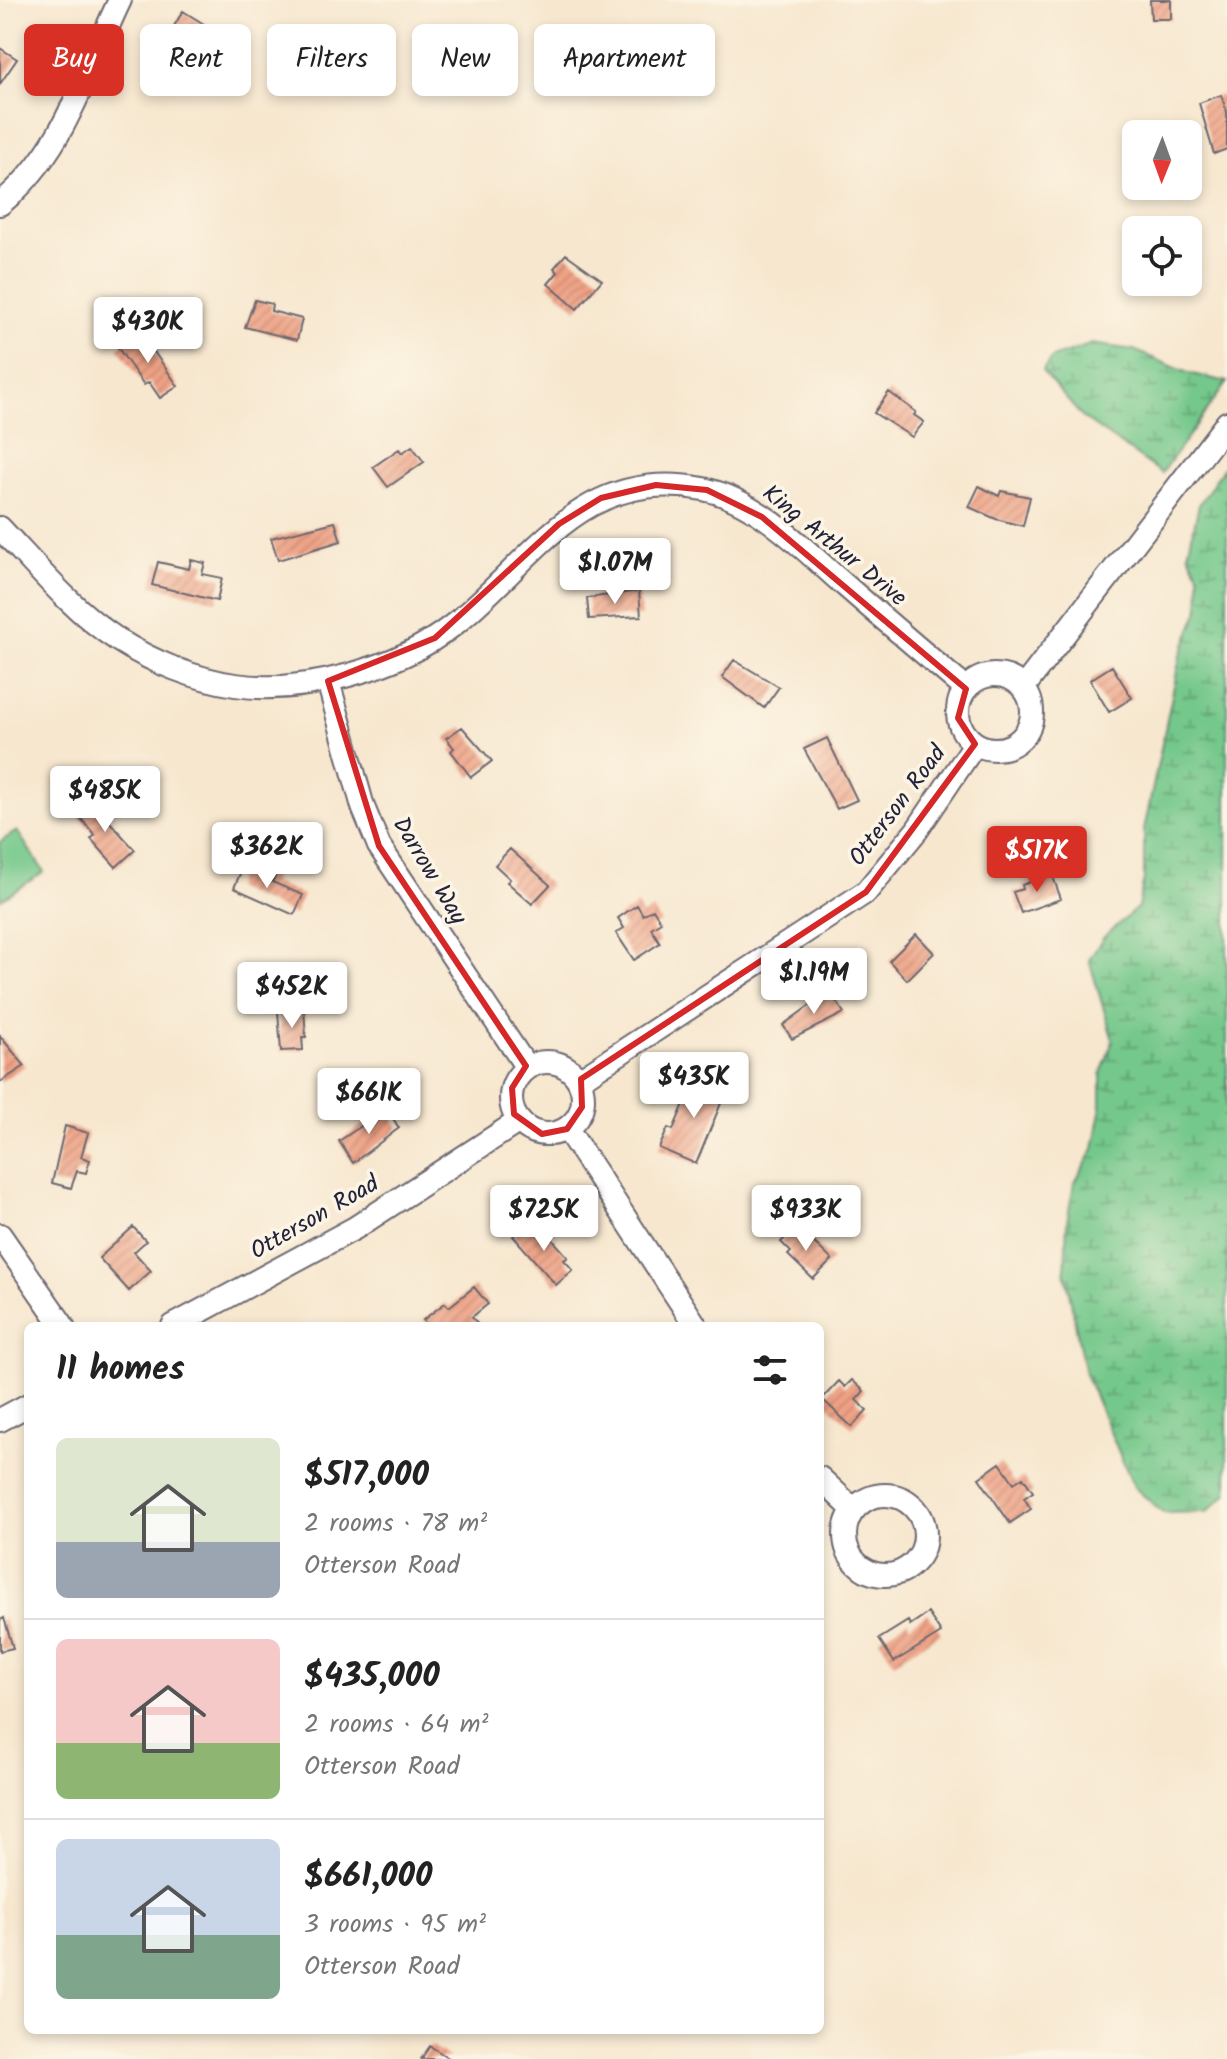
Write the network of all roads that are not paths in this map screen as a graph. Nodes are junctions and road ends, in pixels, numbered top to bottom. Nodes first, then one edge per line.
1 (120, 0) edge
2 (0, 204) edge
3 (1227, 423) edge
4 (0, 528) edge
5 (328, 681) junction
6 (1023, 688) junction
7 (966, 689) junction
8 (975, 744) junction
9 (527, 1068) junction
10 (579, 1080) junction
11 (519, 1121) junction
12 (567, 1129) junction
13 (0, 1235) edge
14 (60, 1322) edge
15 (180, 1322) edge
16 (693, 1322) edge
17 (24, 1407) edge
18 (0, 1420) edge
19 (824, 1482) edge
20 (854, 1510) dead end

1 - 2 street
3 - 6 street
4 - 5 street, King Arthur Drive
5 - 7 street, King Arthur Drive
5 - 9 street, Darrow Way
6 - 7 street
6 - 8 street, Otterson Road
7 - 8 street, Otterson Road
8 - 10 street, Otterson Road
9 - 10 street
9 - 11 street
10 - 12 street
11 - 12 street
11 - 15 street, Otterson Road
12 - 16 street
13 - 14 street
17 - 18 street
19 - 20 street

